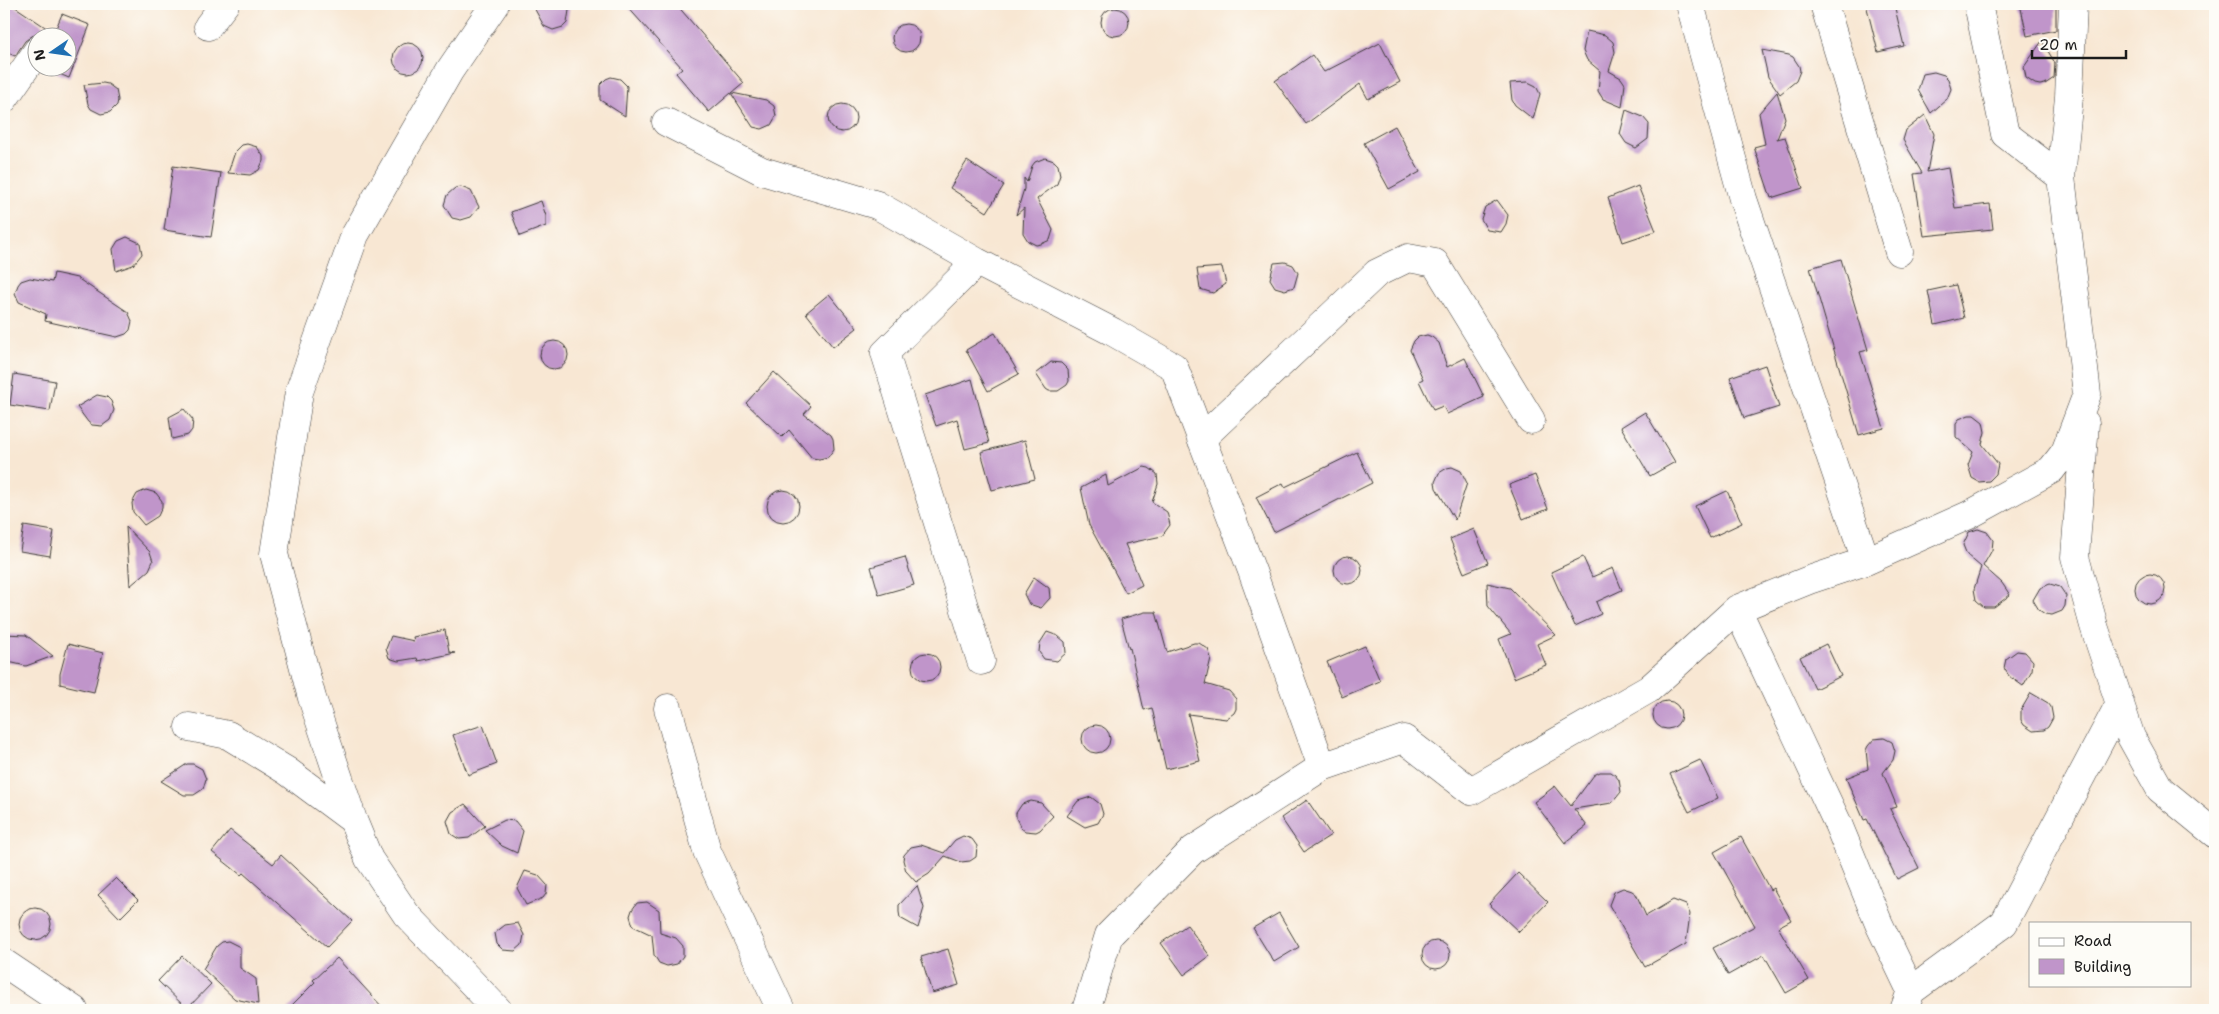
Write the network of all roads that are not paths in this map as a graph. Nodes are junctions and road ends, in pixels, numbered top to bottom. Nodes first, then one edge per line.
1 (225, 4) edge
2 (495, 4) edge
3 (1690, 4) edge
4 (1824, 4) edge
5 (1978, 4) edge
6 (2073, 4) edge
7 (208, 26) dead end
8 (28, 64) edge
9 (4, 99) edge
10 (666, 122) dead end
11 (2061, 177) junction
12 (1898, 252) dead end
13 (977, 262) junction
14 (2088, 394) junction
15 (1530, 420) dead end
16 (1201, 439) junction
17 (1866, 562) junction
18 (1737, 609) junction
19 (981, 661) dead end
20 (2120, 703) junction
21 (668, 708) dead end
22 (189, 727) dead end
23 (1322, 767) junction
24 (353, 820) junction
25 (2215, 834) edge
26 (4, 963) edge
27 (1908, 1001) edge
28 (74, 1010) edge
29 (498, 1010) edge
30 (781, 1010) edge
31 (1086, 1010) edge

1 - 7 street
2 - 24 street
3 - 17 street
4 - 12 street
5 - 11 street
6 - 11 street
8 - 9 street
10 - 13 street
11 - 14 street
13 - 16 street
13 - 19 street
14 - 17 street
14 - 20 street
15 - 16 street
16 - 23 street
17 - 18 street
18 - 23 street
18 - 27 street
20 - 25 street
20 - 27 street
21 - 30 street
22 - 24 street
23 - 31 street
24 - 29 street
26 - 28 street

